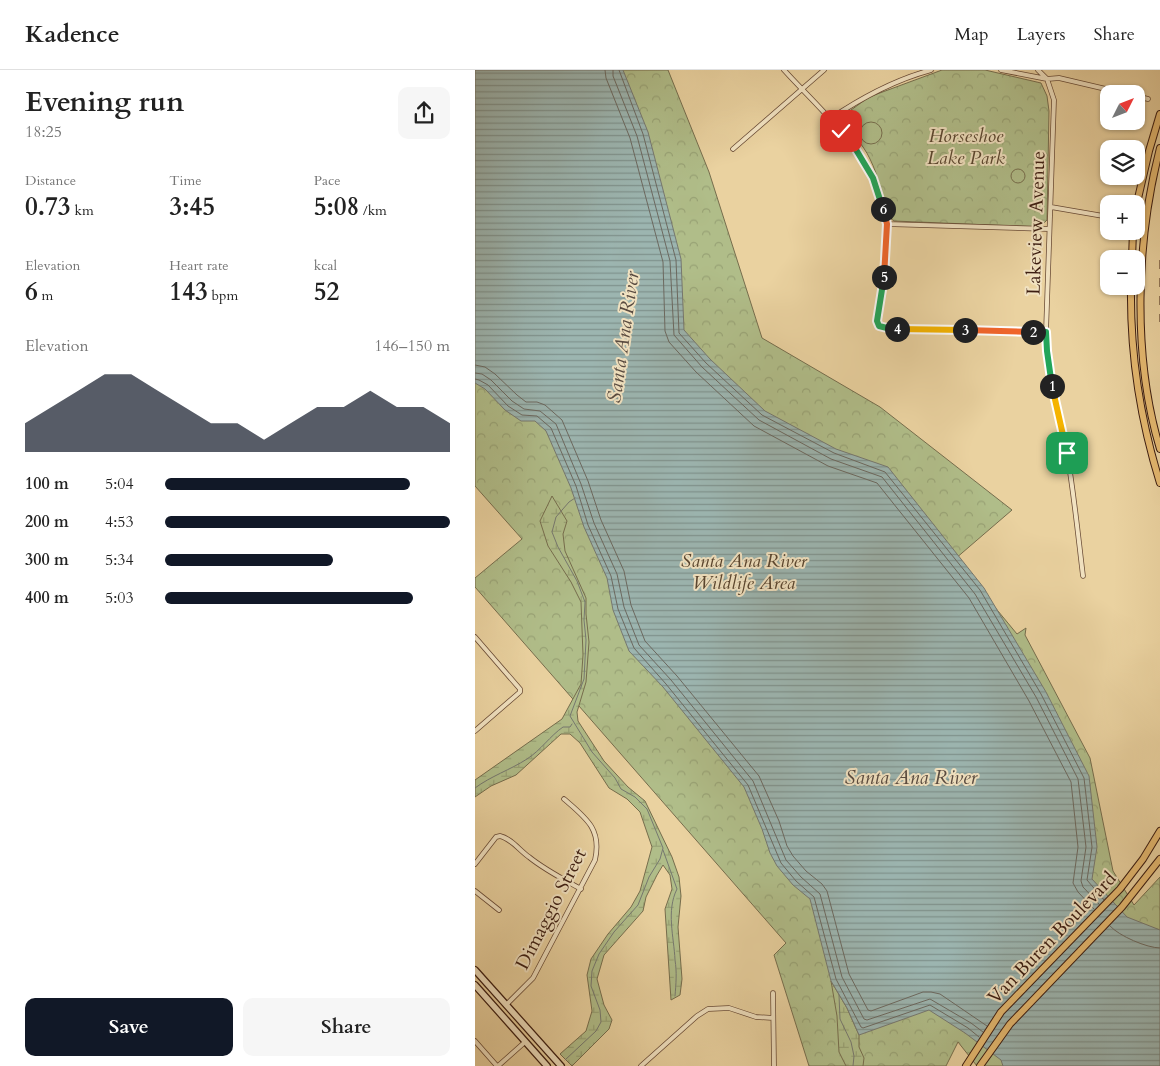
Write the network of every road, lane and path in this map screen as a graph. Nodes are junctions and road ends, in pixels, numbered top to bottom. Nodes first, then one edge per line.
1 (784, 70) edge
2 (824, 70) edge
3 (913, 70) edge
4 (931, 70) edge
5 (1001, 70) edge
6 (1039, 70) edge
7 (916, 74) junction
8 (1047, 79) junction
9 (1100, 88) edge
10 (802, 90) junction
11 (1145, 98) edge
12 (1148, 99) dead end
13 (1160, 114) edge
14 (830, 120) junction
15 (1160, 148) edge
16 (733, 149) dead end
17 (1139, 195) edge
18 (1051, 208) junction
19 (1100, 216) edge
20 (1145, 223) edge
21 (887, 224) junction
22 (1049, 229) junction
23 (1143, 240) edge
24 (1131, 295) edge
25 (1046, 332) junction
26 (1160, 449) edge
27 (1160, 483) edge
28 (1083, 576) dead end
29 (475, 637) edge
30 (475, 723) edge
31 (479, 728) junction
32 (475, 731) edge
33 (564, 799) dead end
34 (1160, 832) edge
35 (1160, 858) edge
36 (475, 864) edge
37 (581, 889) junction
38 (475, 891) edge
39 (499, 910) dead end
40 (475, 970) edge
41 (475, 985) edge
42 (773, 993) dead end
43 (506, 1005) junction
44 (773, 1018) junction
45 (475, 1042) edge
46 (525, 1042) junction
47 (966, 1065) edge
48 (498, 1066) edge
49 (547, 1066) edge
50 (561, 1066) edge
51 (641, 1066) edge
52 (774, 1066) edge
53 (980, 1066) edge

1 - 10 street
2 - 10 street
3 - 7 street
4 - 7 street
5 - 8 street
6 - 8 street
7 - 14 street
8 - 9 street
8 - 18 street, Lakeview Avenue
10 - 14 street
10 - 16 street
11 - 12 street
13 - 17 main road
14 - 21 street
15 - 20 main road
18 - 19 street
18 - 22 street, Lakeview Avenue
21 - 22 street
21 - 25 street
22 - 25 street, Lakeview Avenue
23 - 26 main road
24 - 27 main road
25 - 28 street, Lakeview Avenue
29 - 31 street
30 - 31 street
31 - 32 street
33 - 37 street, Dimaggio Street
34 - 47 main road, Van Buren Boulevard
35 - 53 main road, Van Buren Boulevard
36 - 37 street
37 - 43 street, Dimaggio Street
38 - 39 street
40 - 43 main road
41 - 46 main road
42 - 44 street
43 - 50 main road
44 - 51 street
44 - 52 street
45 - 48 street
46 - 48 street
46 - 49 main road

